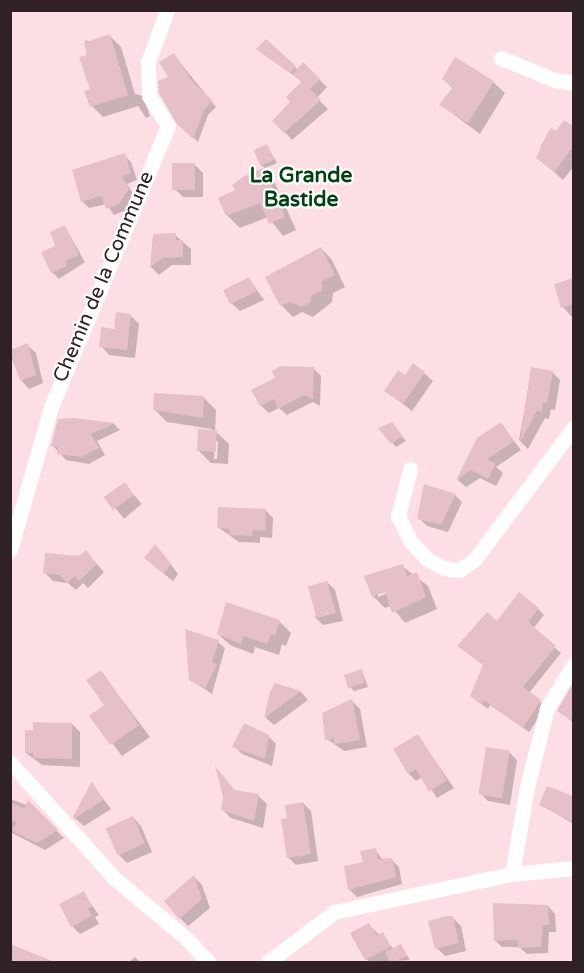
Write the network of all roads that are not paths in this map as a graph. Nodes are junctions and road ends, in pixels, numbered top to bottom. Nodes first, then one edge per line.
1 (167, 10) edge
2 (501, 58) dead end
3 (573, 83) edge
4 (573, 427) edge
5 (410, 469) dead end
6 (10, 550) edge
7 (573, 664) edge
8 (10, 762) edge
9 (573, 868) edge
10 (512, 874) junction
11 (208, 963) edge
12 (268, 963) edge

1 - 6 street, Chemin de la Commune
2 - 3 street
4 - 5 street
7 - 10 street
8 - 11 street
9 - 10 street
10 - 12 street

